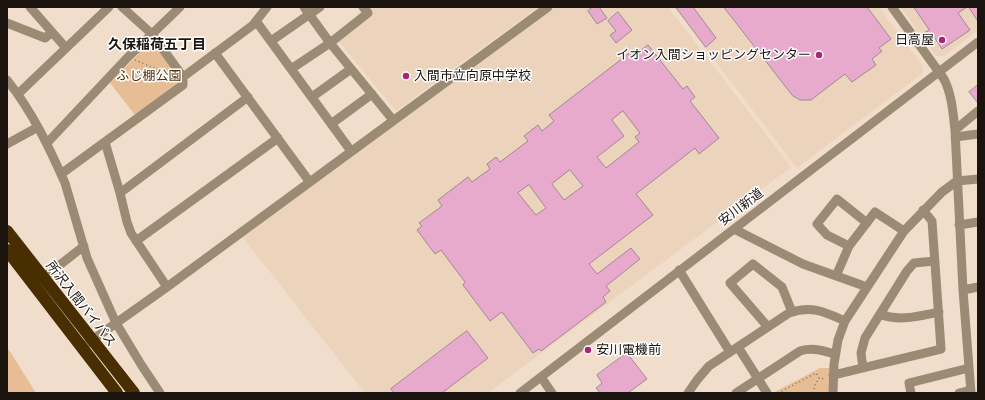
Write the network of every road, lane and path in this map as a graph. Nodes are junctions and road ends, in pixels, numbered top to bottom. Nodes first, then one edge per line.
1 (30, 7) edge
2 (109, 7) edge
3 (122, 7) edge
4 (180, 7) edge
5 (267, 7) edge
6 (304, 7) edge
7 (320, 7) edge
8 (363, 7) edge
9 (548, 7) edge
10 (892, 7) edge
11 (310, 15) junction
12 (256, 21) junction
13 (7, 23) edge
14 (52, 32) junction
15 (152, 34) junction
16 (271, 41) junction
17 (978, 42) edge
18 (330, 43) junction
19 (66, 48) junction
20 (215, 53) junction
21 (128, 57) junction
22 (291, 69) junction
23 (351, 69) junction
24 (940, 72) junction
25 (182, 76) junction
26 (7, 80) edge
27 (18, 94) junction
28 (372, 94) junction
29 (248, 97) junction
30 (312, 97) junction
31 (978, 111) edge
32 (393, 120) junction
33 (331, 124) junction
34 (38, 127) junction
35 (955, 134) junction
36 (978, 134) edge
37 (278, 138) junction
38 (105, 142) junction
39 (47, 143) junction
40 (7, 144) edge
41 (351, 151) junction
42 (61, 174) junction
43 (978, 179) edge
44 (309, 181) junction
45 (957, 181) junction
46 (120, 193) junction
47 (923, 210) junction
48 (978, 222) edge
49 (867, 223) junction
50 (960, 225) junction
51 (734, 228) junction
52 (7, 231) edge
53 (904, 231) junction
54 (136, 240) junction
55 (84, 246) junction
56 (849, 246) junction
57 (7, 250) edge
58 (935, 261) junction
59 (679, 270) junction
60 (836, 276) junction
61 (43, 278) junction
62 (167, 287) junction
63 (867, 287) junction
64 (978, 287) edge
65 (963, 290) junction
66 (792, 312) junction
67 (939, 312) junction
68 (880, 314) junction
69 (845, 321) junction
70 (116, 323) junction
71 (768, 327) junction
72 (92, 340) junction
73 (82, 348) junction
74 (734, 350) junction
75 (836, 354) junction
76 (863, 368) junction
77 (969, 368) junction
78 (541, 376) junction
79 (833, 377) junction
80 (758, 378) junction
81 (819, 378) junction
82 (788, 388) junction
83 (973, 388) edge
84 (117, 393) edge
85 (134, 393) edge
86 (160, 393) edge
87 (520, 393) edge
88 (552, 393) edge
89 (688, 393) edge
90 (736, 393) edge
91 (767, 393) edge
92 (778, 393) edge
93 (786, 393) edge
94 (814, 393) edge
95 (833, 393) edge
96 (911, 393) edge
97 (959, 393) edge

1 - 14 street
2 - 19 street
3 - 15 street
4 - 15 street
5 - 12 street
6 - 11 street
7 - 11 street
8 - 18 street
9 - 32 street
10 - 24 street
11 - 16 street
11 - 18 street
12 - 16 street
12 - 20 street
13 - 14 street
14 - 19 street
15 - 21 street
15 - 25 street
16 - 22 street
17 - 24 street, 安川新道
18 - 22 street
18 - 23 street
19 - 27 street
20 - 25 street
20 - 29 street
21 - 25 path
21 - 39 street
22 - 30 street
23 - 28 street
23 - 30 street
24 - 35 street
24 - 51 street, 安川新道
25 - 38 street
26 - 27 street
27 - 34 street
28 - 32 street
28 - 33 street
29 - 37 street
29 - 46 street
30 - 33 street
31 - 35 street
32 - 41 street
33 - 41 street
34 - 39 street
34 - 40 street
35 - 36 street
35 - 45 street
37 - 44 street
37 - 54 street
38 - 42 street
38 - 46 street
39 - 42 street
41 - 44 street
42 - 55 street
43 - 45 street
44 - 62 street
45 - 47 street
45 - 50 street
46 - 54 street
47 - 53 street
47 - 58 street
48 - 50 street
49 - 53 street
49 - 56 street
49 - 56 street
50 - 65 street
51 - 59 street, 安川新道
51 - 60 street
52 - 61 highway, 所沢入間バイパス
53 - 63 street
54 - 62 street
55 - 61 street
55 - 70 street
56 - 60 street
57 - 73 highway, 所沢入間バイパス
58 - 67 street
58 - 68 street
59 - 74 street
59 - 78 street, 安川新道
60 - 63 street
61 - 72 highway, 所沢入間バイパス
62 - 70 street
63 - 69 street
64 - 65 street
65 - 77 street
66 - 69 street
66 - 71 street
66 - 71 street
67 - 68 street
67 - 76 street
68 - 76 street
69 - 75 street
70 - 72 street
70 - 86 street
71 - 74 street
72 - 73 street
72 - 85 highway, 所沢入間バイパス
73 - 84 highway, 所沢入間バイパス
74 - 80 street
74 - 89 street
75 - 79 street
75 - 80 street
76 - 79 street
77 - 83 street
77 - 96 street
78 - 87 street, 安川新道
78 - 88 street
79 - 81 path
79 - 95 street
80 - 90 street
80 - 91 street
81 - 82 path
81 - 94 path
82 - 92 path
82 - 93 path
83 - 97 street

